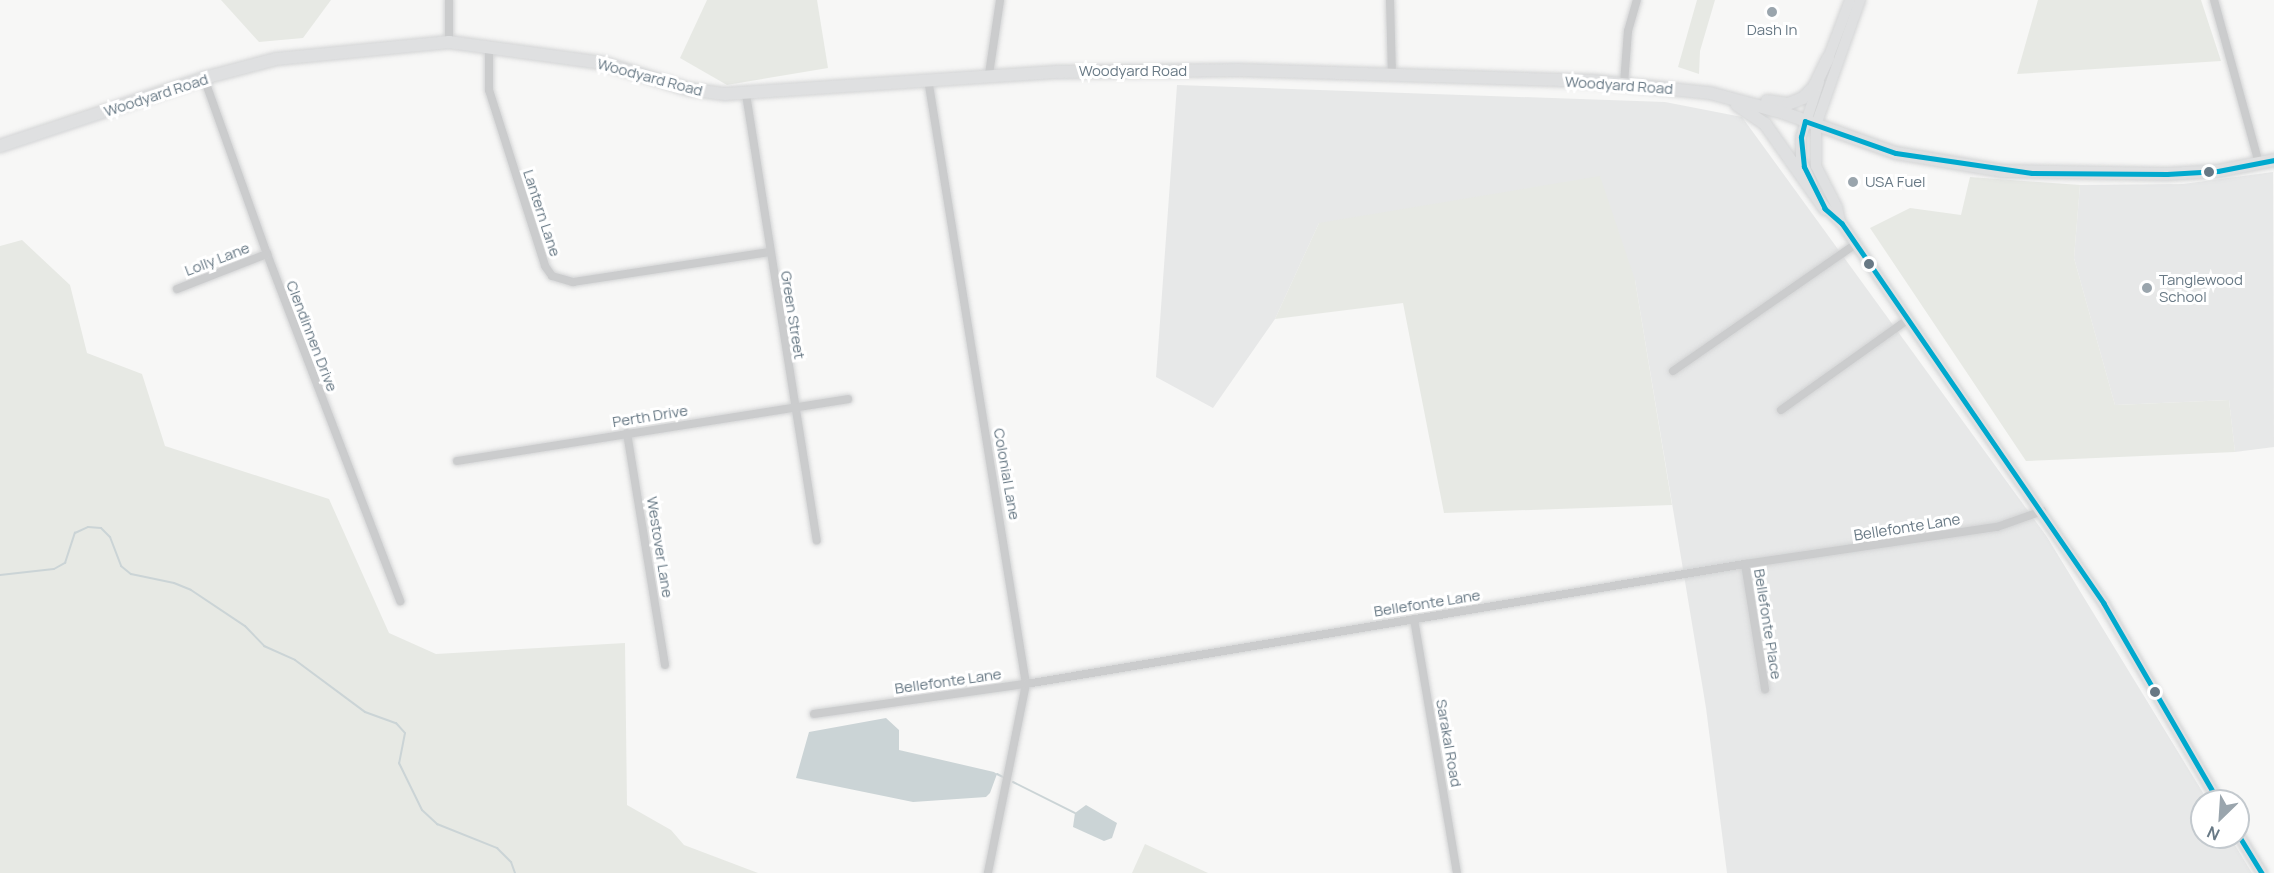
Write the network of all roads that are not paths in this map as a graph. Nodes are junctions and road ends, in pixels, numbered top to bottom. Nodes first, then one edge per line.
1 (449, 0) edge
2 (1000, 0) edge
3 (1390, 0) edge
4 (1637, 0) edge
5 (1850, 0) edge
6 (1860, 0) edge
7 (2214, 0) edge
8 (449, 42) junction
9 (489, 46) junction
10 (1828, 58) junction
11 (988, 74) junction
12 (1392, 74) junction
13 (204, 78) junction
14 (928, 79) junction
15 (1624, 84) junction
16 (746, 94) junction
17 (1720, 96) junction
18 (1810, 123) junction
19 (0, 146) edge
20 (2274, 160) edge
21 (2259, 163) junction
22 (1825, 209) junction
23 (1840, 221) junction
24 (1856, 244) junction
25 (769, 252) junction
26 (267, 254) junction
27 (177, 289) dead end
28 (1907, 320) junction
29 (1673, 371) dead end
30 (848, 399) dead end
31 (794, 407) junction
32 (1781, 410) dead end
33 (627, 434) junction
34 (457, 461) dead end
35 (2042, 511) junction
36 (817, 540) dead end
37 (1745, 564) junction
38 (400, 601) dead end
39 (1414, 619) junction
40 (665, 665) dead end
41 (1026, 684) junction
42 (1765, 689) dead end
43 (814, 714) dead end
44 (2211, 789) edge
45 (2247, 849) edge
46 (1457, 872) edge
47 (988, 873) edge
48 (2262, 873) edge

1 - 8 street
2 - 11 street
3 - 12 street
4 - 15 street
5 - 10 main road
6 - 18 main road
7 - 21 street
8 - 9 main road, Woodyard Road
8 - 13 main road, Woodyard Road
9 - 16 main road, Woodyard Road
9 - 25 street, Lantern Lane
10 - 17 main road
10 - 18 main road
11 - 12 main road, Woodyard Road
11 - 14 main road, Woodyard Road
12 - 15 main road, Woodyard Road
13 - 19 main road, Woodyard Road
13 - 26 street, Clendinnen Drive
14 - 16 main road, Woodyard Road
14 - 41 street, Colonial Lane
15 - 17 main road, Woodyard Road
16 - 25 street, Green Street
17 - 18 main road, Woodyard Road
17 - 22 main road
18 - 21 main road, Woodyard Road
18 - 22 main road
18 - 23 main road
20 - 21 main road, Woodyard Road
22 - 23 main road
23 - 24 main road
24 - 28 main road
24 - 29 street
25 - 31 street, Green Street
26 - 27 street, Lolly Lane
26 - 38 street, Clendinnen Drive
28 - 32 street
28 - 35 main road
30 - 31 street, Perth Drive
31 - 33 street, Perth Drive
31 - 36 street, Green Street
33 - 34 street, Perth Drive
33 - 40 street, Westover Lane
35 - 37 street, Bellefonte Lane
35 - 44 main road
37 - 39 street, Bellefonte Lane
37 - 42 street, Bellefonte Place
39 - 41 street, Bellefonte Lane
39 - 46 street, Sarakal Road
41 - 43 street, Bellefonte Lane
41 - 47 street, Colonial Lane
45 - 48 main road

